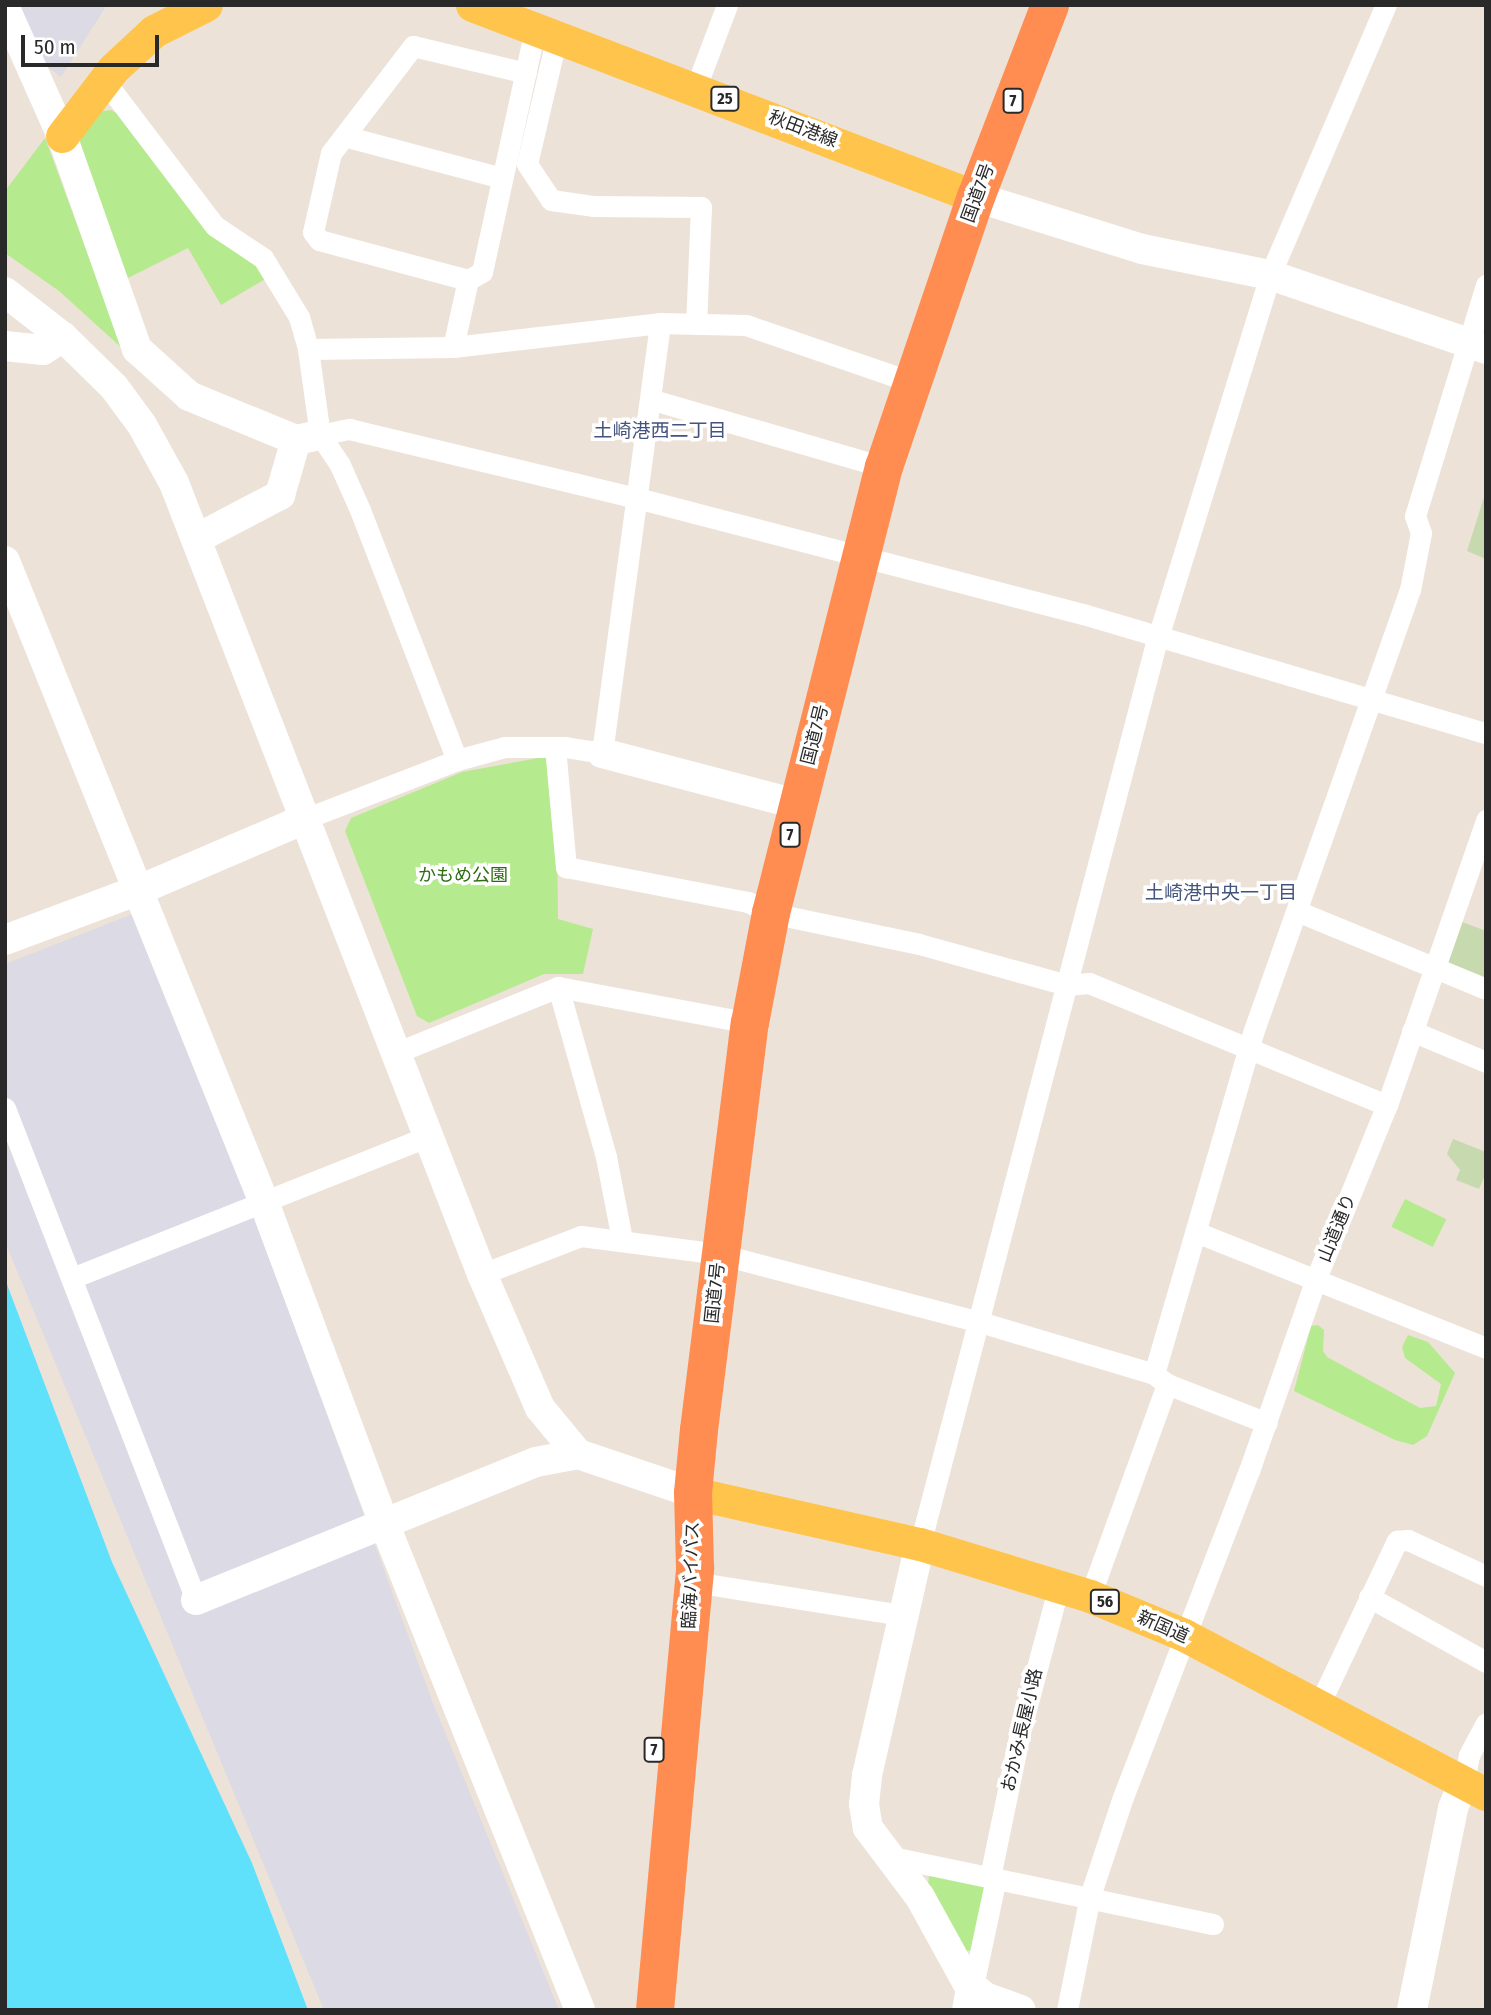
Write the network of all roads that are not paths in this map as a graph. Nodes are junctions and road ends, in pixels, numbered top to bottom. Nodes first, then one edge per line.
1 (206, 5) edge
2 (727, 5) edge
3 (1050, 5) edge
4 (1386, 5) edge
5 (5, 8) edge
6 (492, 9) edge
7 (546, 32) junction
8 (526, 73) junction
9 (104, 80) junction
10 (696, 87) junction
11 (62, 136) junction
12 (344, 136) junction
13 (502, 178) junction
14 (976, 197) junction
15 (1270, 275) junction
16 (468, 280) junction
17 (1486, 285) edge
18 (5, 292) edge
19 (660, 323) junction
20 (696, 324) junction
21 (63, 337) junction
22 (5, 346) edge
23 (1477, 346) edge
24 (453, 347) junction
25 (308, 349) junction
26 (912, 382) junction
27 (653, 400) junction
28 (308, 438) junction
29 (884, 467) junction
30 (637, 498) junction
31 (198, 538) junction
32 (860, 559) junction
33 (5, 561) edge
34 (1158, 637) junction
35 (1375, 698) junction
36 (1486, 733) edge
37 (555, 747) junction
38 (602, 753) junction
39 (457, 760) junction
40 (797, 804) junction
41 (307, 818) junction
42 (1486, 821) edge
43 (1479, 862) edge
44 (139, 890) junction
45 (1297, 911) junction
46 (771, 913) junction
47 (5, 940) edge
48 (1434, 968) junction
49 (1067, 985) junction
50 (558, 987) junction
51 (1486, 989) edge
52 (750, 1023) junction
53 (1412, 1031) junction
54 (1252, 1048) junction
55 (398, 1052) junction
56 (1486, 1062) edge
57 (1387, 1105) junction
58 (5, 1108) edge
59 (429, 1136) junction
60 (265, 1205) junction
61 (1196, 1232) junction
62 (622, 1240) junction
63 (719, 1254) junction
64 (482, 1274) junction
65 (72, 1278) junction
66 (1315, 1281) junction
67 (980, 1322) junction
68 (1486, 1348) edge
69 (1160, 1379) junction
70 (1267, 1423) junction
71 (578, 1454) junction
72 (693, 1493) junction
73 (384, 1523) junction
74 (920, 1545) junction
75 (1486, 1576) edge
76 (694, 1581) junction
77 (1059, 1585) junction
78 (1090, 1596) junction
79 (1369, 1597) junction
80 (197, 1600) joint
81 (902, 1615) junction
82 (1184, 1635) junction
83 (1486, 1662) edge
84 (1319, 1704) junction
85 (1486, 1723) edge
86 (1475, 1787) edge
87 (887, 1856) junction
88 (993, 1878) junction
89 (1090, 1896) junction
90 (1213, 1924) dead end
91 (967, 1993) edge
92 (580, 2010) edge
93 (629, 2010) edge
94 (655, 2010) edge
95 (1021, 2010) edge
96 (1067, 2010) edge
97 (1412, 2010) edge

1 - 9 main road
2 - 10 street
3 - 14 highway, 国道7号 / 7
4 - 15 street
5 - 11 street
6 - 7 main road, 秋田港線 / 25
7 - 8 street
7 - 10 main road, 秋田港線 / 25
7 - 20 street
8 - 12 street
8 - 13 street
9 - 11 main road
9 - 25 street
10 - 14 main road, 秋田港線 / 25
11 - 28 street
12 - 13 street
12 - 16 street
13 - 16 street
14 - 15 street
14 - 26 highway, 国道7号 / 7
15 - 23 street
15 - 34 street
16 - 24 street
17 - 23 street
18 - 21 street
19 - 20 street
19 - 24 street
19 - 27 street
20 - 26 street
21 - 22 street
21 - 31 street
23 - 35 street
24 - 25 street
25 - 28 street
26 - 29 highway, 国道7号 / 7
27 - 29 street
27 - 30 street
28 - 30 street
28 - 31 street
28 - 39 street
29 - 32 highway, 国道7号 / 7
30 - 32 street
30 - 38 street
31 - 41 street
32 - 34 street
32 - 40 highway, 国道7号 / 7
33 - 44 street
34 - 35 street
34 - 49 street
35 - 36 street
35 - 45 street
37 - 38 street
37 - 39 street
37 - 46 street
38 - 40 street
39 - 41 street
40 - 46 highway, 国道7号 / 7
41 - 44 street
41 - 55 street
42 - 43 street, 山道通り
43 - 48 street, 山道通り
44 - 47 street
44 - 60 street
45 - 48 street
45 - 54 street
46 - 49 street
46 - 52 highway, 国道7号 / 7
48 - 51 street
48 - 53 street, 山道通り
49 - 54 street
49 - 67 street
50 - 52 street
50 - 55 street
50 - 62 street
52 - 63 highway, 国道7号 / 7
53 - 56 street
53 - 57 street, 山道通り
54 - 57 street
54 - 61 street
55 - 59 street
57 - 66 street, 山道通り
58 - 65 street
59 - 60 street
59 - 64 street
60 - 65 street
60 - 73 street
61 - 66 street
61 - 69 street
62 - 63 street
62 - 64 street
63 - 67 street
63 - 72 highway, 国道7号 / 7
64 - 71 street
65 - 80 street
66 - 68 street
66 - 70 street, 山道通り
67 - 69 street
67 - 74 street
69 - 70 street
69 - 78 street
70 - 82 street, 山道通り
71 - 72 street
71 - 73 street
72 - 74 main road, 新国道 / 56
72 - 76 highway, 臨海バイパス / 7
72 - 93 highway, 臨海バイパス / 7
73 - 80 street
73 - 92 street
74 - 77 main road, 新国道 / 56
74 - 81 street
75 - 79 street
76 - 81 street
76 - 94 highway, 臨海バイパス / 7
77 - 78 main road, 新国道 / 56
77 - 88 street, おかみ長屋小路
78 - 82 main road, 新国道 / 56
79 - 83 street
79 - 84 street
81 - 87 street
82 - 84 main road, 新国道 / 56
82 - 89 street, 山道通り
84 - 86 main road, 新国道 / 56
85 - 86 street
86 - 97 street
87 - 88 street
87 - 91 street
88 - 89 street
88 - 91 street, おかみ長屋小路
89 - 90 street
89 - 96 street, 山道通り
91 - 95 street

